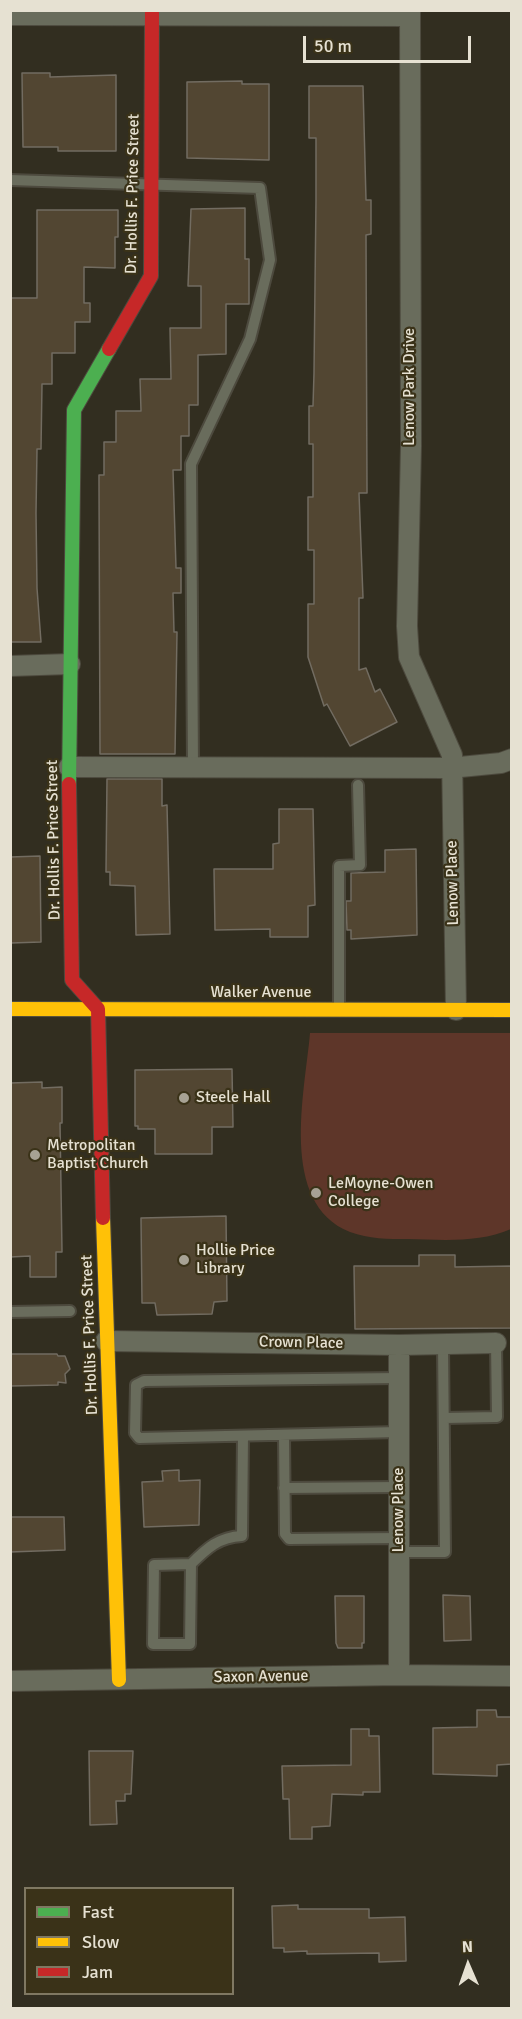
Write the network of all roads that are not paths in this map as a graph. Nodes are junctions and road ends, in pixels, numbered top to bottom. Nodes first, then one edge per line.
1 (152, 12) edge
2 (410, 13) edge
3 (10, 15) edge
4 (10, 180) edge
5 (152, 182) junction
6 (70, 664) junction
7 (10, 666) edge
8 (512, 759) edge
9 (451, 761) junction
10 (69, 767) junction
11 (193, 767) junction
12 (358, 785) dead end
13 (10, 1009) edge
14 (98, 1009) junction
15 (339, 1010) junction
16 (456, 1010) junction
17 (512, 1010) edge
18 (70, 1311) dead end
19 (10, 1312) edge
20 (106, 1341) junction
21 (496, 1343) joint
22 (443, 1344) junction
23 (399, 1345) junction
24 (399, 1378) junction
25 (446, 1419) junction
26 (399, 1432) junction
27 (284, 1435) junction
28 (243, 1436) junction
29 (399, 1486) junction
30 (284, 1488) junction
31 (399, 1545) junction
32 (191, 1564) junction
33 (399, 1675) junction
34 (512, 1676) edge
35 (118, 1680) junction
36 (10, 1681) edge

1 - 2 street
1 - 3 street
1 - 5 street, Dr. Hollis F. Price Street
2 - 9 street, Lenow Park Drive
4 - 5 lane
5 - 6 street, Dr. Hollis F. Price Street
5 - 11 lane
6 - 7 street
6 - 10 street, Dr. Hollis F. Price Street
8 - 9 street
9 - 11 street
9 - 16 street, Lenow Place
10 - 11 street
10 - 14 street, Dr. Hollis F. Price Street
12 - 15 lane
13 - 14 street, Walker Avenue
14 - 15 street, Walker Avenue
14 - 20 street, Dr. Hollis F. Price Street
15 - 16 street, Walker Avenue
16 - 17 street, Walker Avenue
18 - 19 lane
20 - 23 street, Crown Place
20 - 35 street, Dr. Hollis F. Price Street
21 - 22 street, Crown Place
21 - 25 lane
22 - 23 street, Crown Place
22 - 25 lane
23 - 24 street, Lenow Place
24 - 26 street, Lenow Place
24 - 28 lane
25 - 31 lane
26 - 27 lane
26 - 29 street, Lenow Place
27 - 28 lane
27 - 30 lane
28 - 32 lane
29 - 30 lane
29 - 31 street, Lenow Place
30 - 31 lane
31 - 33 street, Lenow Place
32 - 32 lane
33 - 34 street, Saxon Avenue
33 - 35 street, Saxon Avenue
35 - 36 street, Saxon Avenue

